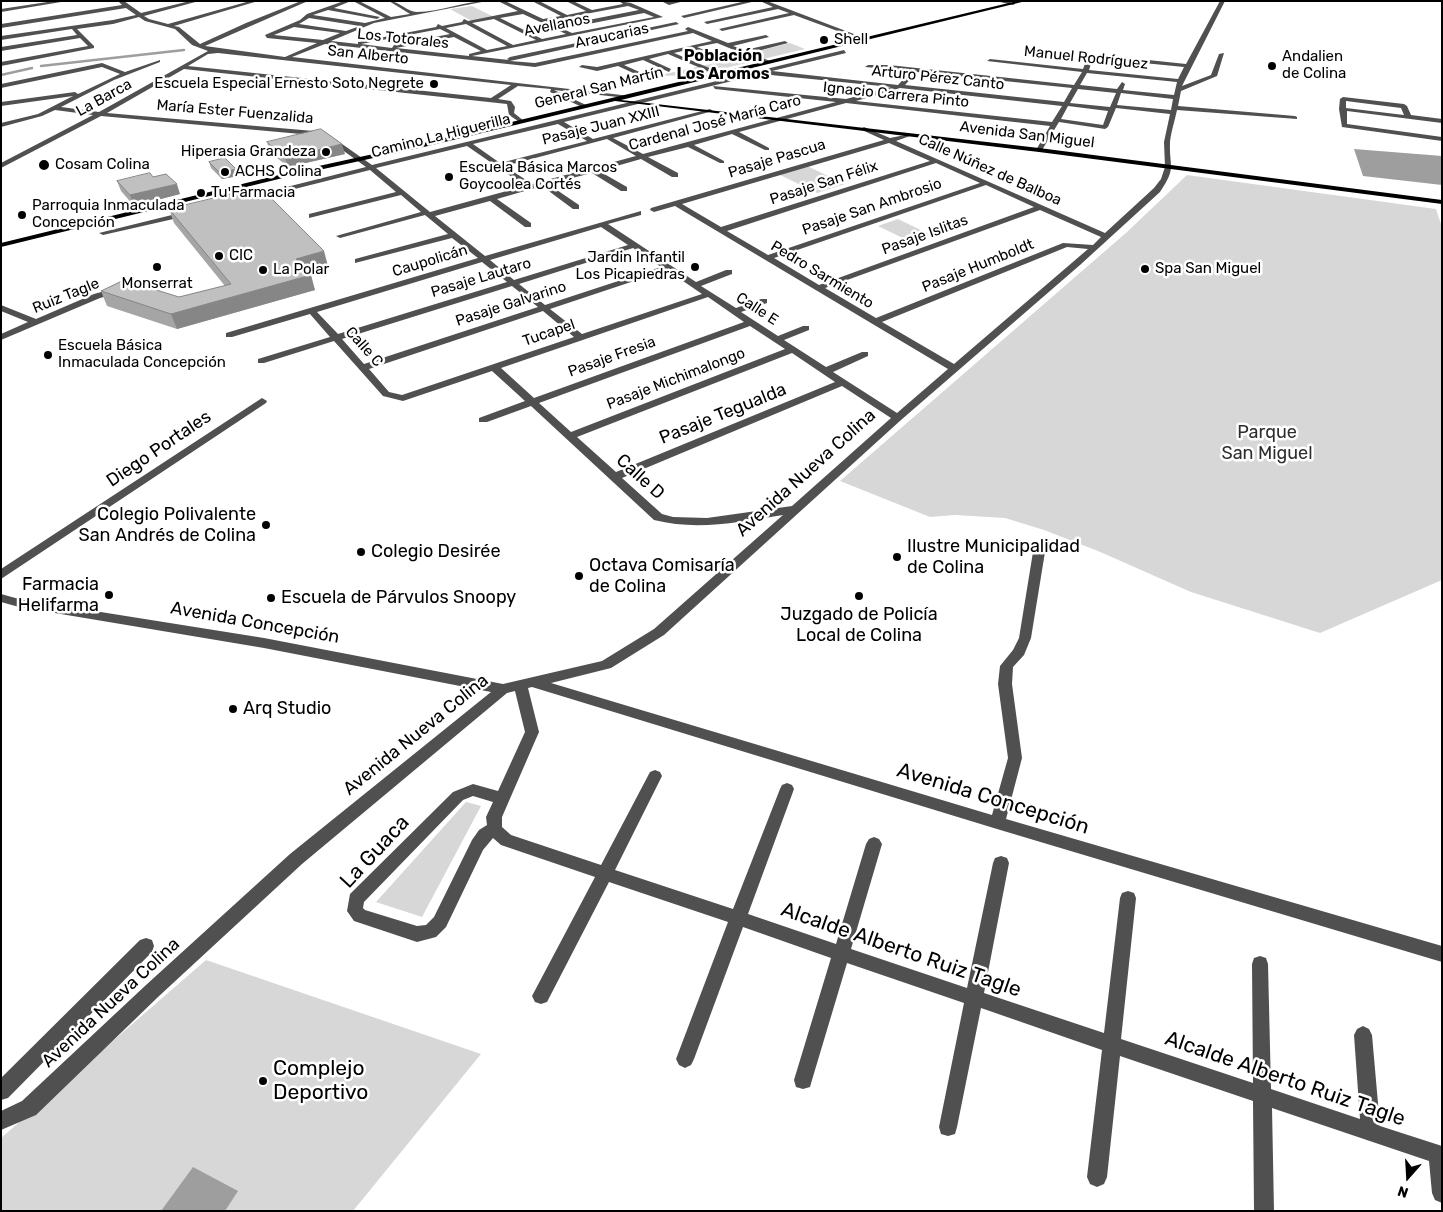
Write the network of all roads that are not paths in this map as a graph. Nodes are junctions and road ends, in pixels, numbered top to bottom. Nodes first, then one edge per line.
1 (22, 1) edge
2 (65, 1) edge
3 (120, 1) edge
4 (197, 1) edge
5 (256, 1) edge
6 (306, 1) edge
7 (349, 1) edge
8 (355, 1) edge
9 (391, 1) edge
10 (460, 1) edge
11 (484, 1) edge
12 (500, 1) edge
13 (534, 1) edge
14 (568, 1) edge
15 (621, 1) edge
16 (663, 1) edge
17 (682, 1) edge
18 (712, 1) edge
19 (754, 1) edge
20 (762, 1) edge
21 (1024, 1) edge
22 (1223, 1) edge
23 (1002, 2) edge
24 (1, 4) edge
25 (467, 4) junction
26 (628, 4) junction
27 (1013, 4) junction
28 (433, 5) dead end
29 (126, 6) junction
30 (727, 7) junction
31 (778, 7) junction
32 (327, 8) junction
33 (441, 9) junction
34 (736, 10) dead end
35 (1, 11) edge
36 (644, 11) junction
37 (522, 12) junction
38 (591, 12) junction
39 (794, 13) junction
40 (415, 14) junction
41 (449, 14) dead end
42 (141, 16) junction
43 (309, 16) junction
44 (566, 16) junction
45 (684, 16) dead end
46 (494, 17) junction
47 (660, 17) junction
48 (424, 18) dead end
49 (458, 18) dead end
50 (390, 19) junction
51 (542, 21) junction
52 (467, 22) junction
53 (706, 22) dead end
54 (432, 23) dead end
55 (676, 24) junction
56 (170, 25) junction
57 (294, 25) junction
58 (366, 25) junction
59 (403, 25) dead end
60 (1, 26) edge
61 (441, 28) junction
62 (557, 28) junction
63 (74, 29) junction
64 (410, 29) dead end
65 (722, 29) dead end
66 (694, 31) junction
67 (417, 32) junction
68 (348, 33) junction
69 (455, 35) junction
70 (571, 35) junction
71 (81, 36) junction
72 (766, 37) dead end
73 (1, 38) edge
74 (718, 39) junction
75 (864, 39) junction
76 (541, 41) junction
77 (324, 43) junction
78 (588, 43) junction
79 (785, 43) dead end
80 (347, 45) junction
81 (728, 45) junction
82 (201, 46) junction
83 (513, 46) junction
84 (691, 47) junction
85 (1, 49) edge
86 (382, 49) junction
87 (217, 50) junction
88 (605, 51) junction
89 (487, 52) junction
90 (668, 52) junction
91 (745, 52) junction
92 (844, 52) dead end
93 (1222, 54) dead end
94 (287, 58) junction
95 (459, 58) junction
96 (643, 58) junction
97 (719, 58) dead end
98 (28, 59) junction
99 (158, 61) dead end
100 (990, 61) dead end
101 (498, 62) junction
102 (768, 62) junction
103 (1, 64) edge
104 (618, 64) junction
105 (34, 65) dead end
106 (535, 65) joint
107 (273, 66) dead end
108 (357, 66) junction
109 (1188, 66) junction
110 (183, 67) junction
111 (582, 67) dead end
112 (868, 67) dead end
113 (265, 70) dead end
114 (669, 70) dead end
115 (915, 70) junction
116 (1086, 70) junction
117 (40, 71) dead end
118 (236, 72) junction
119 (761, 72) junction
120 (126, 74) junction
121 (258, 74) junction
122 (342, 74) dead end
123 (420, 74) junction
124 (718, 74) junction
125 (1126, 75) junction
126 (644, 76) dead end
127 (45, 77) junction
128 (224, 78) dead end
129 (335, 78) dead end
130 (412, 79) dead end
131 (472, 79) junction
132 (1180, 81) junction
133 (327, 82) junction
134 (404, 84) dead end
135 (464, 84) dead end
136 (517, 84) junction
137 (1, 86) edge
138 (543, 86) junction
139 (705, 86) junction
140 (899, 87) junction
141 (1076, 87) junction
142 (396, 89) junction
143 (456, 90) dead end
144 (1119, 91) junction
145 (83, 93) junction
146 (1177, 94) junction
147 (448, 95) junction
148 (627, 96) junction
149 (492, 100) junction
150 (608, 100) junction
151 (844, 102) junction
152 (634, 103) junction
153 (1, 104) edge
154 (1065, 104) junction
155 (584, 106) junction
156 (55, 108) junction
157 (1112, 108) junction
158 (1342, 109) junction
159 (1173, 110) junction
160 (710, 111) junction
161 (100, 114) junction
162 (1408, 116) junction
163 (1295, 118) dead end
164 (779, 119) junction
165 (521, 121) junction
166 (558, 121) junction
167 (1442, 121) edge
168 (1055, 122) junction
169 (1, 125) edge
170 (864, 129) junction
171 (733, 132) junction
172 (908, 134) junction
173 (465, 135) junction
174 (607, 138) junction
175 (889, 140) junction
176 (1442, 140) edge
177 (592, 141) junction
178 (467, 143) junction
179 (688, 144) junction
180 (767, 148) dead end
181 (1039, 150) junction
182 (416, 156) junction
183 (641, 157) junction
184 (936, 161) junction
185 (722, 162) dead end
186 (364, 163) junction
187 (499, 165) junction
188 (1, 166) edge
189 (1169, 167) junction
190 (593, 170) junction
191 (675, 176) dead end
192 (986, 183) junction
193 (543, 184) junction
194 (531, 187) junction
195 (624, 189) dead end
196 (401, 193) junction
197 (491, 198) junction
198 (236, 202) edge
199 (1442, 202) edge
200 (676, 204) junction
201 (576, 207) dead end
202 (1041, 207) junction
203 (654, 210) dead end
204 (198, 211) edge
205 (638, 213) dead end
206 (427, 214) junction
207 (145, 216) junction
208 (312, 216) dead end
209 (528, 224) dead end
210 (602, 224) junction
211 (721, 230) junction
212 (103, 233) dead end
213 (453, 235) junction
214 (340, 236) dead end
215 (1106, 236) junction
216 (1, 245) edge
217 (635, 245) junction
218 (1093, 247) junction
219 (767, 258) junction
220 (483, 259) junction
221 (358, 261) dead end
222 (668, 267) junction
223 (729, 272) dead end
224 (512, 283) junction
225 (142, 284) edge
226 (695, 285) junction
227 (818, 288) junction
228 (709, 294) junction
229 (764, 300) dead end
230 (1, 308) edge
231 (543, 308) junction
232 (311, 310) junction
233 (735, 311) junction
234 (36, 322) junction
235 (752, 322) junction
236 (874, 322) junction
237 (806, 328) dead end
238 (229, 335) dead end
239 (1, 337) edge
240 (335, 337) junction
241 (581, 338) junction
242 (777, 339) junction
243 (793, 349) junction
244 (865, 354) dead end
245 (261, 361) dead end
246 (362, 368) junction
247 (495, 368) junction
248 (955, 369) junction
249 (826, 371) junction
250 (843, 382) junction
251 (398, 398) joint
252 (262, 401) dead end
253 (533, 402) junction
254 (897, 418) junction
255 (484, 420) dead end
256 (570, 436) junction
257 (614, 477) junction
258 (796, 509) junction
259 (1039, 552) dead end
260 (1, 575) edge
261 (4, 601) edge
262 (527, 684) junction
263 (503, 689) junction
264 (655, 776) dead end
265 (787, 789) dead end
266 (503, 798) junction
267 (997, 824) junction
268 (495, 828) junction
269 (874, 844) dead end
270 (1001, 864) dead end
271 (605, 873) junction
272 (1128, 898) dead end
273 (738, 918) junction
274 (146, 946) dead end
275 (841, 953) junction
276 (1442, 954) edge
277 (1260, 964) dead end
278 (541, 996) dead end
279 (974, 998) junction
280 (1363, 1035) dead end
281 (1112, 1044) junction
282 (685, 1059) dead end
283 (803, 1080) dead end
284 (1, 1090) edge
285 (1262, 1095) junction
286 (1, 1120) edge
287 (948, 1126) dead end
288 (1370, 1132) junction
289 (1440, 1155) edge
290 (1097, 1177) dead end
291 (1442, 1193) edge
292 (1264, 1211) edge

1 - 24 street
2 - 35 street
3 - 29 street, San Alberto
4 - 42 street
5 - 56 street
6 - 82 street
7 - 32 street
8 - 50 street
9 - 40 street
10 - 25 street
11 - 25 street
12 - 37 street
13 - 44 street
14 - 38 street
15 - 26 street
16 - 17 street
18 - 30 street
19 - 30 street
20 - 31 street
21 - 27 main road, General San Martín
22 - 109 street
23 - 27 street
23 - 75 main road, General San Martín
25 - 33 street
26 - 36 street
26 - 38 street
27 - 75 main road, General San Martín
28 - 33 street
29 - 42 street, San Alberto
29 - 60 street
30 - 34 street
30 - 45 street
31 - 39 street
31 - 53 street
32 - 43 street
32 - 50 street
33 - 40 street
33 - 41 street
36 - 47 street
36 - 62 street
37 - 46 street
37 - 51 street
38 - 44 street
39 - 65 street
39 - 75 street
40 - 48 street
40 - 50 street
42 - 56 street, San Alberto
42 - 63 street
43 - 57 street
43 - 58 street
44 - 51 street
46 - 52 street
46 - 76 street
47 - 55 street
47 - 70 street, Avellanos
49 - 52 street
50 - 58 street
50 - 59 street
51 - 62 street
52 - 61 street
52 - 83 street
54 - 61 street
55 - 66 street
55 - 78 street
56 - 82 street, San Alberto
57 - 68 street
57 - 77 street, Los Totorales
58 - 68 street
61 - 67 street
61 - 69 street
62 - 70 street
63 - 71 street
63 - 73 street
64 - 67 street
66 - 74 street
66 - 88 street, Araucarias
67 - 80 street
68 - 77 street
69 - 86 street
69 - 89 street
70 - 76 street, Avellanos
70 - 78 street
71 - 85 street
71 - 98 street
72 - 81 street
74 - 81 street
74 - 84 street
75 - 102 main road, General San Martín
76 - 83 street, Avellanos
77 - 80 street, Los Totorales
77 - 94 street
78 - 88 street
78 - 101 street
79 - 91 street
80 - 86 street, Los Totorales
81 - 91 street
82 - 87 street, San Alberto
83 - 89 street, Avellanos
84 - 90 street
84 - 97 street
86 - 95 street, Los Totorales
87 - 94 street, San Alberto
87 - 110 street, La Barca
88 - 106 street, Araucarias
89 - 95 street, Avellanos
90 - 96 street
90 - 124 street
91 - 102 street
92 - 119 street, Camino La Higuerilla
93 - 146 street
94 - 107 street
94 - 108 street, San Alberto
95 - 101 street, Los Totorales
96 - 104 street
96 - 114 street
98 - 103 street
98 - 105 street
99 - 120 street
100 - 116 street, Manuel Rodríguez
101 - 106 street, Los Totorales
102 - 124 main road, General San Martín
104 - 111 street
104 - 126 street
108 - 122 street
108 - 123 street, San Alberto
109 - 116 street
109 - 132 street
110 - 118 street
110 - 161 street, La Barca
112 - 115 street
113 - 121 street
115 - 140 street
115 - 141 street
116 - 125 street, Manuel Rodríguez
116 - 141 street
117 - 127 street
118 - 121 street
118 - 128 street
119 - 139 street, Camino La Higuerilla
119 - 140 street, Arturo Pérez Canto
120 - 127 street
120 - 145 street
121 - 133 street
123 - 130 street
123 - 131 street, San Alberto
124 - 148 main road, General San Martín
125 - 132 street, Manuel Rodríguez
125 - 144 street
127 - 137 street
129 - 133 street
131 - 135 street
131 - 136 street, San Alberto
132 - 146 street
133 - 142 street
134 - 142 street
136 - 138 street, San Alberto
136 - 149 street
138 - 148 street, San Alberto
138 - 155 street
139 - 151 street, Ignacio Carrera Pinto
139 - 152 street, Camino La Higuerilla
140 - 151 street, Cardenal José María Caro
140 - 154 street, Arturo Pérez Canto
141 - 144 street
141 - 154 street
142 - 147 street
143 - 147 street
144 - 146 street
144 - 157 street
145 - 153 street
145 - 156 street
146 - 159 street
147 - 149 street
148 - 150 main road, General San Martín
149 - 165 street
150 - 152 main road, Avenida San Miguel
150 - 155 main road, General San Martín
151 - 164 street, Cardenal José María Caro
151 - 168 street, Ignacio Carrera Pinto
152 - 160 main road, Avenida San Miguel
152 - 166 street, Camino La Higuerilla
154 - 157 street, Arturo Pérez Canto
154 - 168 street
155 - 165 main road, General San Martín
156 - 161 street, María Ester Fuenzalida
156 - 169 street
157 - 159 street, Arturo Pérez Canto
157 - 168 street, Ignacio Carrera Pinto
158 - 162 street
158 - 162 street
158 - 176 street
159 - 163 street, Arturo Pérez Canto
159 - 189 street
160 - 164 main road, Avenida San Miguel
160 - 174 street, Pasaje Juan XXIII
161 - 186 street, María Ester Fuenzalida
161 - 188 street, La Barca
162 - 167 street
164 - 170 main road, Avenida San Miguel
164 - 171 street, Cardenal José María Caro
165 - 173 main road, General San Martín
166 - 177 street
166 - 178 street, Camino La Higuerilla
168 - 181 street
170 - 172 main road, Avenida San Miguel
170 - 175 street, Calle Núñez de Balboa
171 - 179 street, Cardenal José María Caro
171 - 180 street
172 - 175 street, Pasaje Pascua
172 - 181 main road, Avenida San Miguel
173 - 182 main road
173 - 186 main road, General San Martín
174 - 177 street, Pasaje Juan XXIII
174 - 183 street
175 - 184 street, Calle Núñez de Balboa
175 - 200 street, Pasaje Pascua
177 - 187 street, Pasaje Juan XXIII
178 - 182 street, Camino La Higuerilla
178 - 187 street
179 - 183 street, Cardenal José María Caro
179 - 185 street
181 - 189 main road, Avenida San Miguel
182 - 186 street, Camino La Higuerilla
183 - 190 street, Cardenal José María Caro
183 - 191 street
184 - 192 street, Calle Núñez de Balboa
184 - 211 street, Pasaje San Félix
186 - 196 street, María Ester Fuenzalida
186 - 198 street, Camino La Higuerilla
186 - 207 main road, General San Martín
187 - 194 street
189 - 199 main road, Avenida San Miguel
189 - 215 street, Avenida Nueva Colina
190 - 193 street, Cardenal José María Caro
190 - 195 street
192 - 202 street, Calle Núñez de Balboa
192 - 219 street, Pasaje San Ambrosio
193 - 194 street, Cardenal José María Caro
193 - 201 street
194 - 197 street, Cardenal José María Caro
196 - 206 street, María Ester Fuenzalida
196 - 208 street
197 - 206 street, Cardenal José María Caro
197 - 209 street
200 - 203 street, Pasaje Pascua
200 - 211 street, Pedro Sarmiento
202 - 215 street, Calle Núñez de Balboa
202 - 227 street, Pasaje Islitas
204 - 207 street
205 - 210 street, Caupolicán
206 - 213 street, María Ester Fuenzalida
206 - 214 street, Cardenal José María Caro
207 - 212 street
207 - 216 main road, General San Martín
210 - 217 street, Calle E
210 - 220 street, Caupolicán
211 - 219 street, Pedro Sarmiento
213 - 220 street, María Ester Fuenzalida
213 - 221 street
215 - 218 street, Avenida Nueva Colina
217 - 222 street, Calle E
217 - 224 street, Pasaje Lautaro
218 - 236 street, Pasaje Humboldt
218 - 248 street, Avenida Nueva Colina
219 - 227 street, Pedro Sarmiento
220 - 224 street, María Ester Fuenzalida
220 - 232 street, Caupolicán
222 - 226 street, Calle E
222 - 231 street, Pasaje Galvarino
223 - 226 street
224 - 231 street, María Ester Fuenzalida
224 - 240 street, Pasaje Lautaro
225 - 234 street, Ruiz Tagle
226 - 228 street, Calle E
227 - 236 street, Pedro Sarmiento
228 - 233 street, Calle E
228 - 241 street, Tucapel
229 - 233 street
230 - 234 street
231 - 241 street, María Ester Fuenzalida
231 - 246 street, Pasaje Galvarino
232 - 238 street, Caupolicán
232 - 240 street, Calle C
233 - 235 street, Calle E
234 - 239 street, Ruiz Tagle
235 - 242 street, Calle E
235 - 253 street, Pasaje Fresia
236 - 248 street, Pedro Sarmiento
237 - 242 street
240 - 245 street, Pasaje Lautaro
240 - 246 street, Calle C
241 - 247 street, Tucapel
242 - 243 street, Calle E
243 - 249 street, Calle E
243 - 256 street, Pasaje Michimalongo
244 - 249 street
246 - 251 street, Calle C
247 - 251 street, Tucapel
247 - 253 street, Calle D
248 - 254 street, Avenida Nueva Colina
249 - 250 street, Calle E
250 - 254 street, Calle E
250 - 257 street, Pasaje Tegualda
252 - 260 street, Diego Portales
253 - 255 street, Pasaje Fresia
253 - 256 street, Calle D
254 - 258 street, Avenida Nueva Colina
256 - 257 street, Calle D
257 - 258 street, Calle D
258 - 262 street, Avenida Nueva Colina
259 - 267 street
261 - 263 street, Avenida Concepción
262 - 263 street, Avenida Nueva Colina
262 - 266 street
262 - 267 street, Avenida Concepción
263 - 286 street, Avenida Nueva Colina
264 - 271 street
265 - 273 street
266 - 268 street
266 - 268 street, La Guaca
267 - 276 street, Avenida Concepción
268 - 271 street, Alcalde Alberto Ruiz Tagle
269 - 275 street
270 - 279 street
271 - 273 street, Alcalde Alberto Ruiz Tagle
271 - 278 street
272 - 281 street
273 - 275 street, Alcalde Alberto Ruiz Tagle
273 - 282 street
274 - 284 street
275 - 279 street, Alcalde Alberto Ruiz Tagle
275 - 283 street
277 - 285 street
279 - 281 street, Alcalde Alberto Ruiz Tagle
279 - 287 street
280 - 288 street
281 - 285 street, Alcalde Alberto Ruiz Tagle
281 - 290 street
285 - 288 street, Alcalde Alberto Ruiz Tagle
285 - 292 street
288 - 289 street, Alcalde Alberto Ruiz Tagle
289 - 291 street

